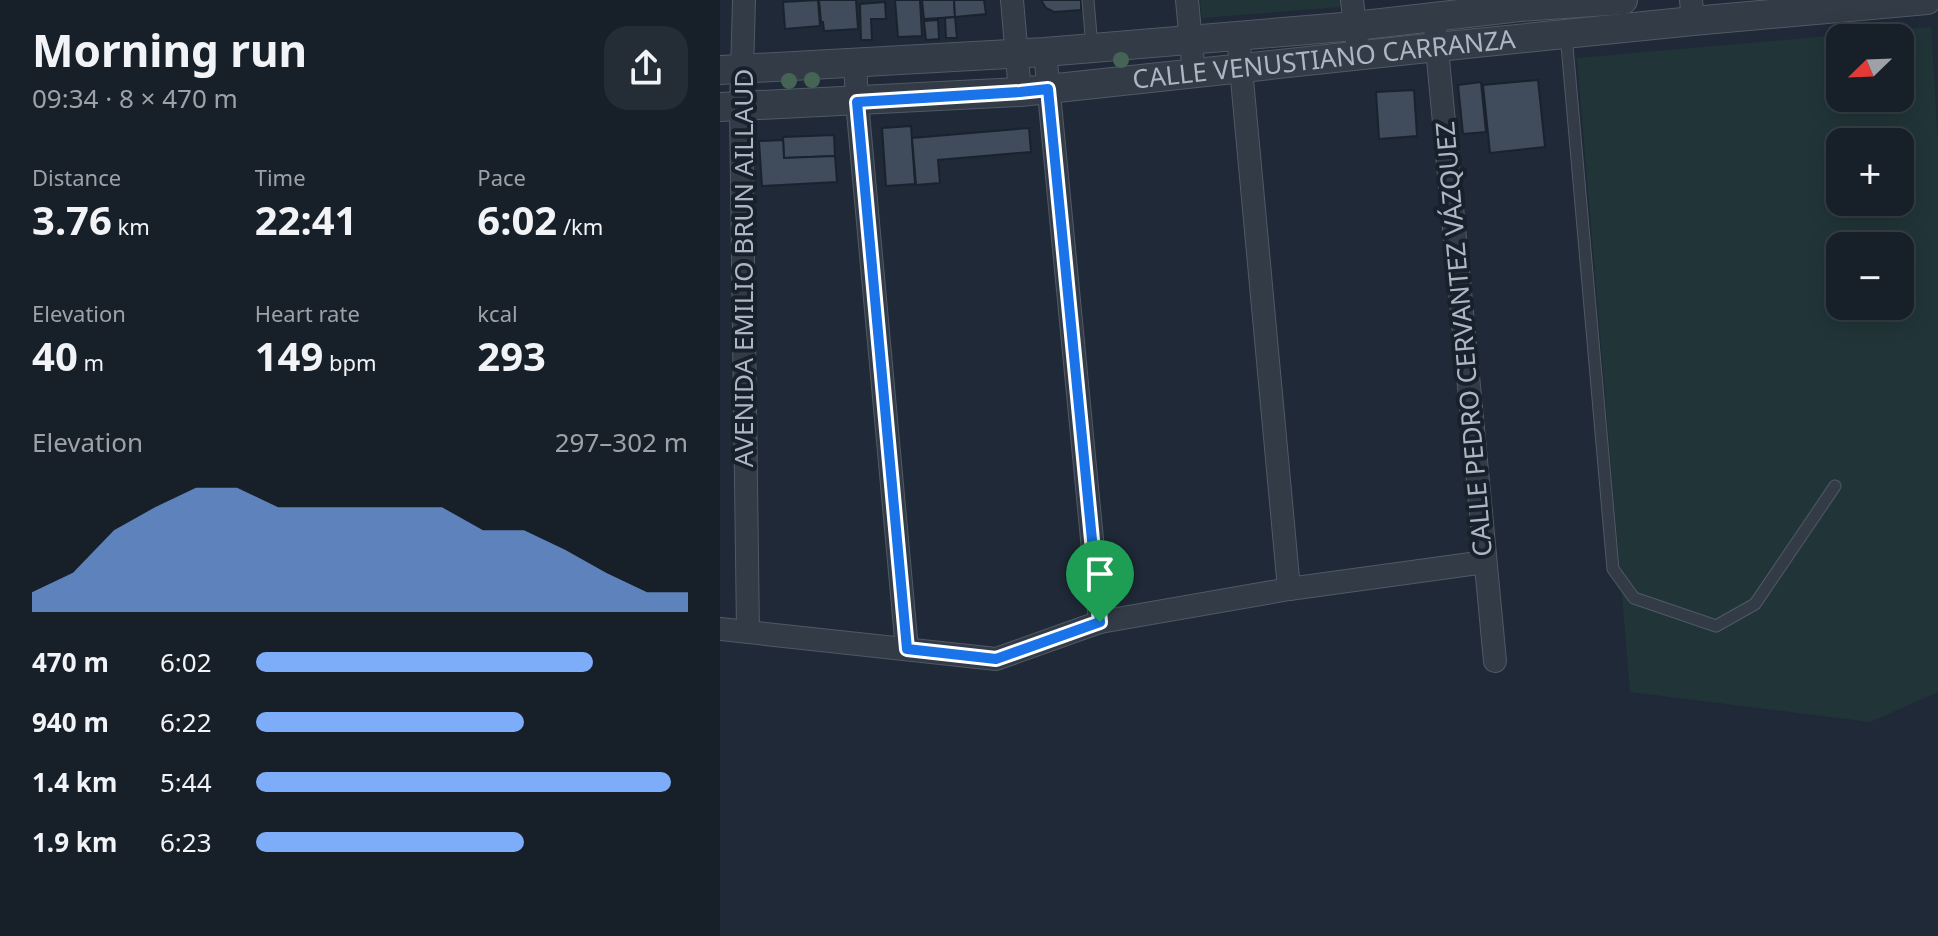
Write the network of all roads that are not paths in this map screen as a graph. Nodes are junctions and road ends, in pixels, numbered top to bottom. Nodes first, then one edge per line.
1 (744, 0) edge
2 (1012, 0) edge
3 (1088, 0) edge
4 (1187, 0) edge
5 (1623, 0) edge
6 (1927, 0) edge
7 (1867, 2) edge
8 (1520, 4) edge
9 (1692, 10) edge
10 (1353, 13) edge
11 (1434, 17) junction
12 (1565, 34) junction
13 (1238, 36) junction
14 (1535, 37) junction
15 (1190, 40) junction
16 (1437, 47) junction
17 (1092, 48) junction
18 (1045, 52) junction
19 (1017, 54) junction
20 (1359, 57) junction
21 (855, 62) junction
22 (1241, 69) junction
23 (731, 70) edge
24 (1194, 74) junction
25 (1048, 89) junction
26 (1020, 92) junction
27 (857, 102) junction
28 (730, 107) edge
29 (1835, 486) dead end
30 (1485, 562) junction
31 (1289, 589) junction
32 (1100, 622) junction
33 (720, 629) edge
34 (748, 632) junction
35 (907, 649) junction
36 (1495, 661) dead end

1 - 23 street, AVENIDA EMILIO BRUN AILLAUD
2 - 19 street
3 - 17 lane
4 - 15 street
5 - 8 street, CALLE VENUSTIANO CARRANZA
6 - 7 street, CALLE VENUSTIANO CARRANZA
7 - 9 street, CALLE VENUSTIANO CARRANZA
8 - 11 street, CALLE VENUSTIANO CARRANZA
8 - 14 street
9 - 12 street, CALLE VENUSTIANO CARRANZA
10 - 11 street, CALLE VENUSTIANO CARRANZA
10 - 13 street, CALLE VENUSTIANO CARRANZA
10 - 20 street
11 - 16 street, CALLE PEDRO CERVANTEZ VÁZQUEZ
12 - 14 street, CALLE VENUSTIANO CARRANZA
12 - 29 lane
13 - 15 street, CALLE VENUSTIANO CARRANZA
13 - 22 street
14 - 16 street, CALLE VENUSTIANO CARRANZA
15 - 17 street, CALLE VENUSTIANO CARRANZA
15 - 24 street
16 - 20 street, CALLE VENUSTIANO CARRANZA
16 - 30 street, CALLE PEDRO CERVANTEZ VÁZQUEZ
17 - 18 street, CALLE VENUSTIANO CARRANZA
18 - 19 street, CALLE VENUSTIANO CARRANZA
18 - 25 street
19 - 21 street, CALLE VENUSTIANO CARRANZA
19 - 26 street
20 - 22 street, CALLE VENUSTIANO CARRANZA
21 - 23 street, CALLE VENUSTIANO CARRANZA
21 - 27 street
22 - 24 street, CALLE VENUSTIANO CARRANZA
22 - 31 street
23 - 28 street, AVENIDA EMILIO BRUN AILLAUD
24 - 25 street, CALLE VENUSTIANO CARRANZA
25 - 26 street, CALLE VENUSTIANO CARRANZA
25 - 32 street
26 - 27 street, CALLE VENUSTIANO CARRANZA
27 - 28 street, CALLE VENUSTIANO CARRANZA
27 - 35 street
28 - 34 street, AVENIDA EMILIO BRUN AILLAUD
30 - 31 street
30 - 36 street, CALLE PEDRO CERVANTEZ VÁZQUEZ
31 - 32 street
32 - 35 street
33 - 34 street
34 - 35 street

